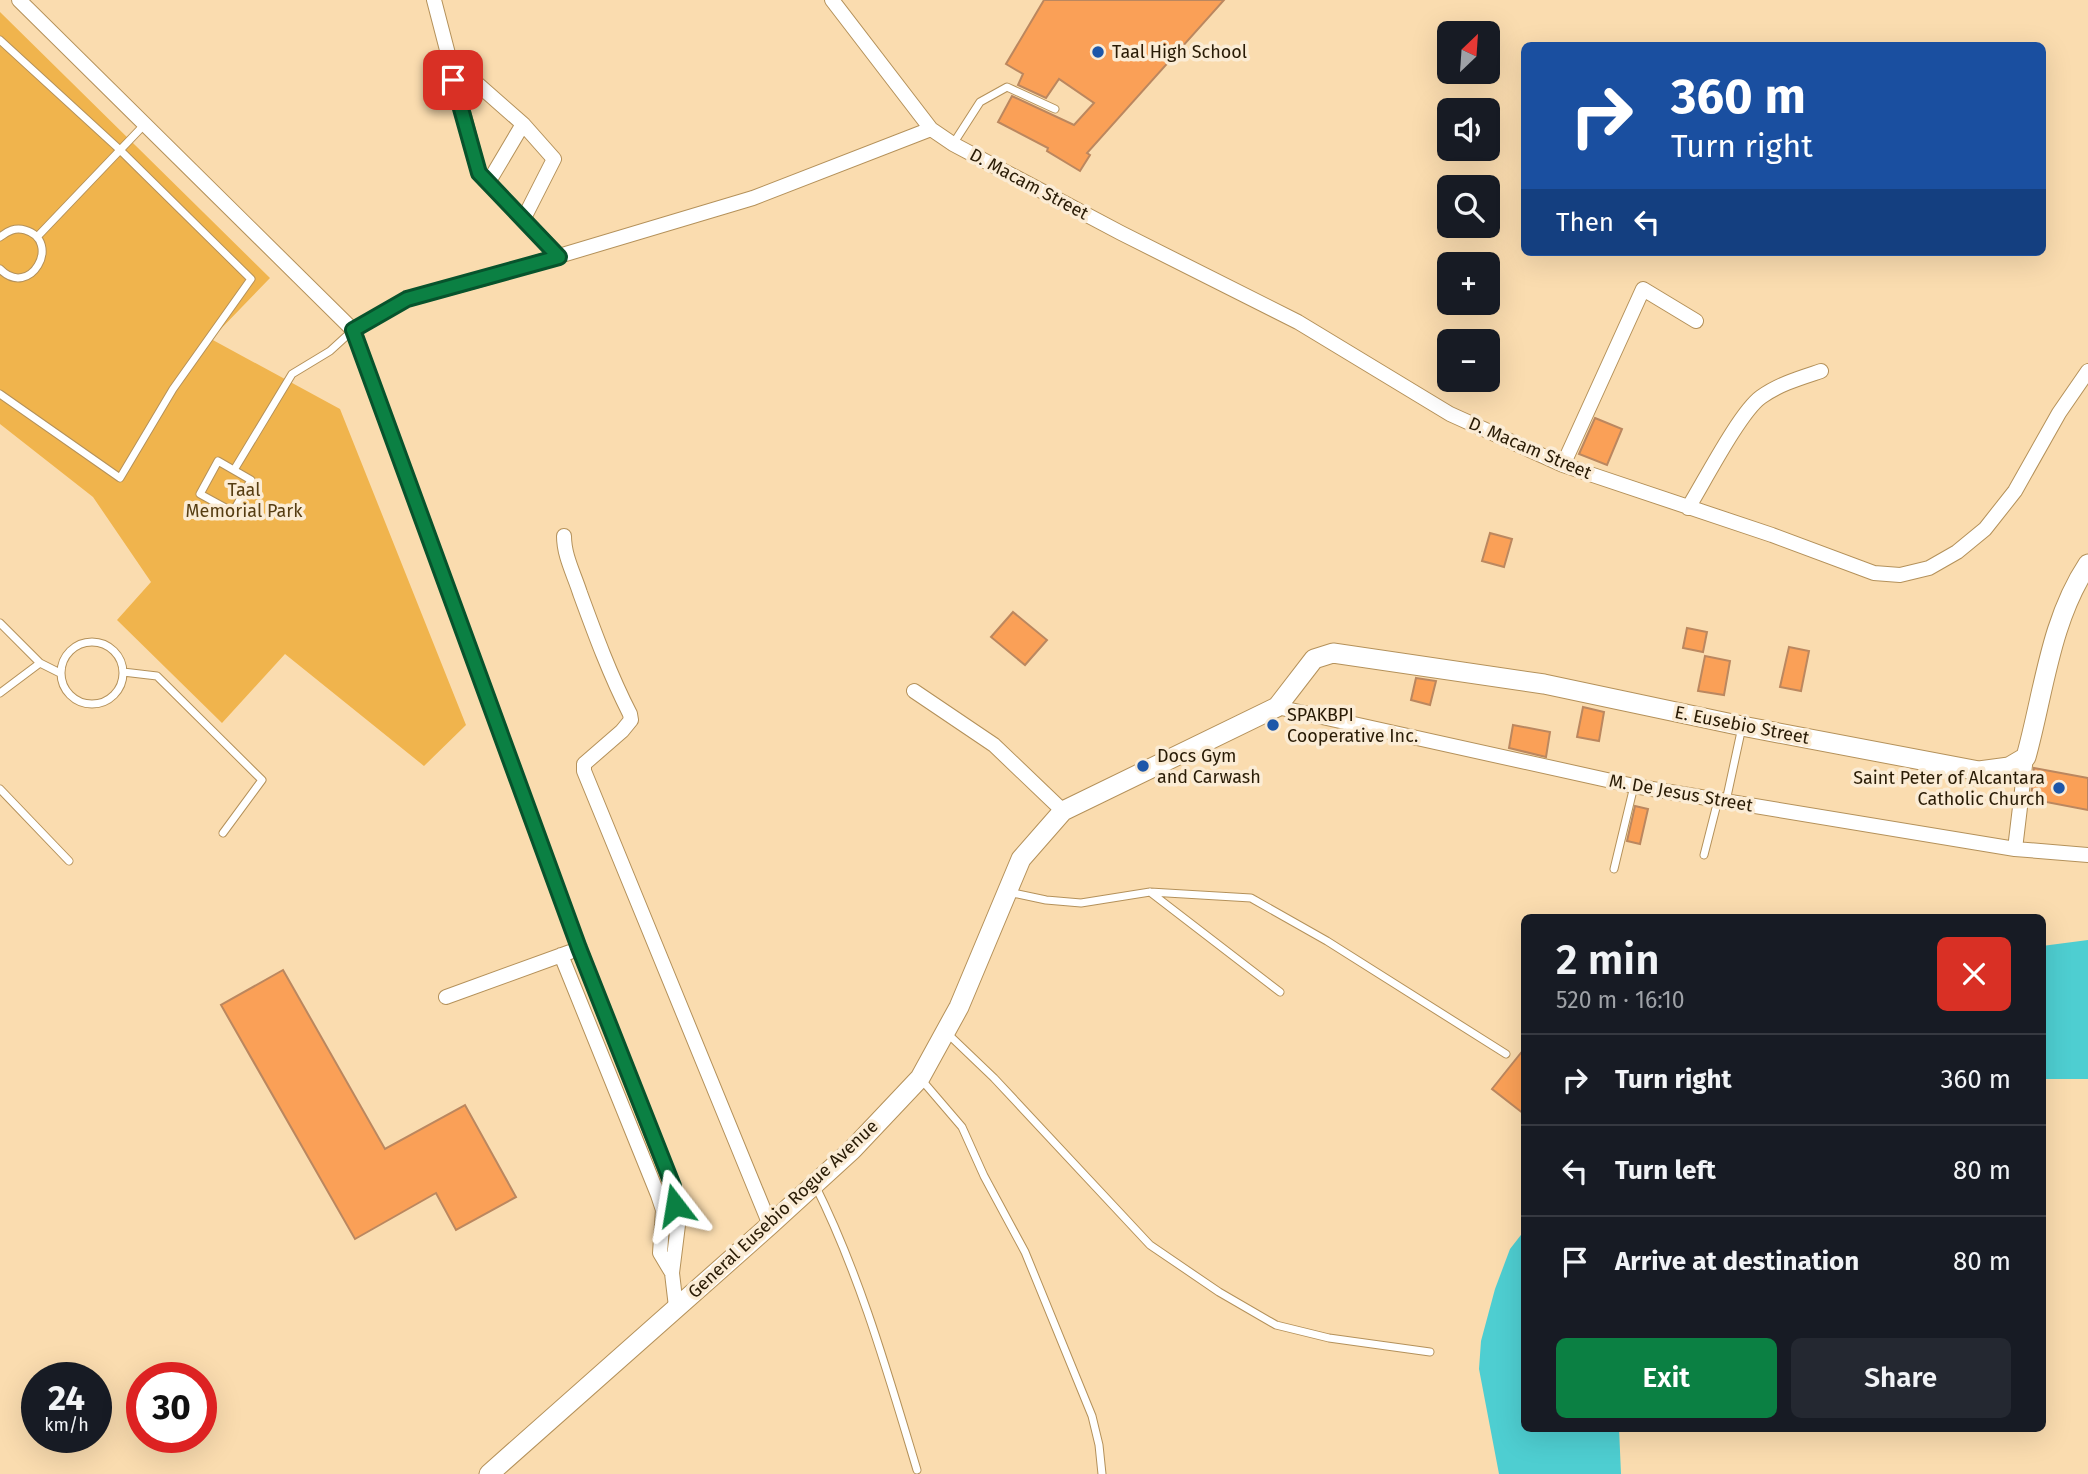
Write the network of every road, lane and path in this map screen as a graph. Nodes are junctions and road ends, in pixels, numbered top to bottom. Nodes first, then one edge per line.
1 (19, 0) edge
2 (433, 0) edge
3 (832, 0) edge
4 (0, 40) edge
5 (447, 57) junction
6 (1055, 109) dead end
7 (523, 124) junction
8 (144, 125) junction
9 (931, 129) junction
10 (953, 144) junction
11 (119, 149) junction
12 (488, 183) junction
13 (523, 220) junction
14 (0, 237) edge
15 (37, 237) junction
16 (559, 257) junction
17 (1, 273) edge
18 (1696, 321) dead end
19 (353, 330) junction
20 (1821, 371) dead end
21 (2088, 371) edge
22 (0, 394) edge
23 (1563, 465) junction
24 (234, 470) junction
25 (1688, 508) junction
26 (564, 536) dead end
27 (2088, 564) edge
28 (0, 623) edge
29 (40, 663) junction
30 (123, 672) junction
31 (60, 673) junction
32 (914, 691) dead end
33 (0, 693) edge
34 (1277, 707) junction
35 (1742, 726) junction
36 (2026, 757) junction
37 (1634, 786) junction
38 (0, 789) edge
39 (1722, 801) junction
40 (1063, 811) junction
41 (223, 833) dead end
42 (2015, 849) junction
43 (1704, 855) dead end
44 (2088, 855) edge
45 (69, 861) dead end
46 (1614, 869) dead end
47 (1007, 891) junction
48 (1150, 892) junction
49 (579, 948) junction
50 (561, 955) junction
51 (1280, 992) dead end
52 (446, 998) dead end
53 (947, 1032) junction
54 (1506, 1055) dead end
55 (919, 1077) junction
56 (815, 1184) junction
57 (770, 1225) junction
58 (672, 1273) junction
59 (676, 1307) junction
60 (1430, 1352) dead end
61 (917, 1470) dead end
62 (489, 1474) edge
63 (1102, 1474) edge

1 - 8 street
2 - 5 street
3 - 9 street, D. Macam Street
4 - 11 lane
5 - 7 street
5 - 12 street
6 - 10 lane
7 - 12 street
7 - 13 street
8 - 11 lane
8 - 19 street
9 - 10 street, D. Macam Street
9 - 16 street
10 - 23 street, D. Macam Street
11 - 15 lane
11 - 22 lane
12 - 13 street
13 - 16 street
14 - 15 lane
15 - 17 lane
16 - 19 street
18 - 23 street
19 - 24 lane
19 - 49 street
20 - 25 street
21 - 25 street, D. Macam Street
23 - 25 street, D. Macam Street
24 - 24 lane
26 - 57 street
27 - 36 main road
28 - 29 lane
29 - 31 lane
29 - 33 lane
30 - 31 lane
30 - 31 lane
30 - 41 lane
32 - 40 street
34 - 35 main road, E. Eusebio Street
34 - 37 street, M. De Jesus Street
34 - 40 main road, General Eusebio Rogue Avenue
35 - 36 main road, E. Eusebio Street
35 - 39 lane
36 - 42 street
37 - 39 street, M. De Jesus Street
37 - 46 lane
38 - 45 lane
39 - 42 street, M. De Jesus Street
39 - 43 lane
40 - 47 main road, General Eusebio Rogue Avenue
42 - 44 street, M. De Jesus Street
47 - 48 lane
47 - 53 main road, General Eusebio Rogue Avenue
48 - 51 lane
48 - 54 lane
49 - 50 street
49 - 58 street
50 - 52 street
50 - 58 street
53 - 55 main road, General Eusebio Rogue Avenue
53 - 60 lane
55 - 56 main road, General Eusebio Rogue Avenue
55 - 63 lane
56 - 57 main road, General Eusebio Rogue Avenue
56 - 61 lane
57 - 59 main road, General Eusebio Rogue Avenue
58 - 59 street
59 - 62 main road, General Eusebio Rogue Avenue

